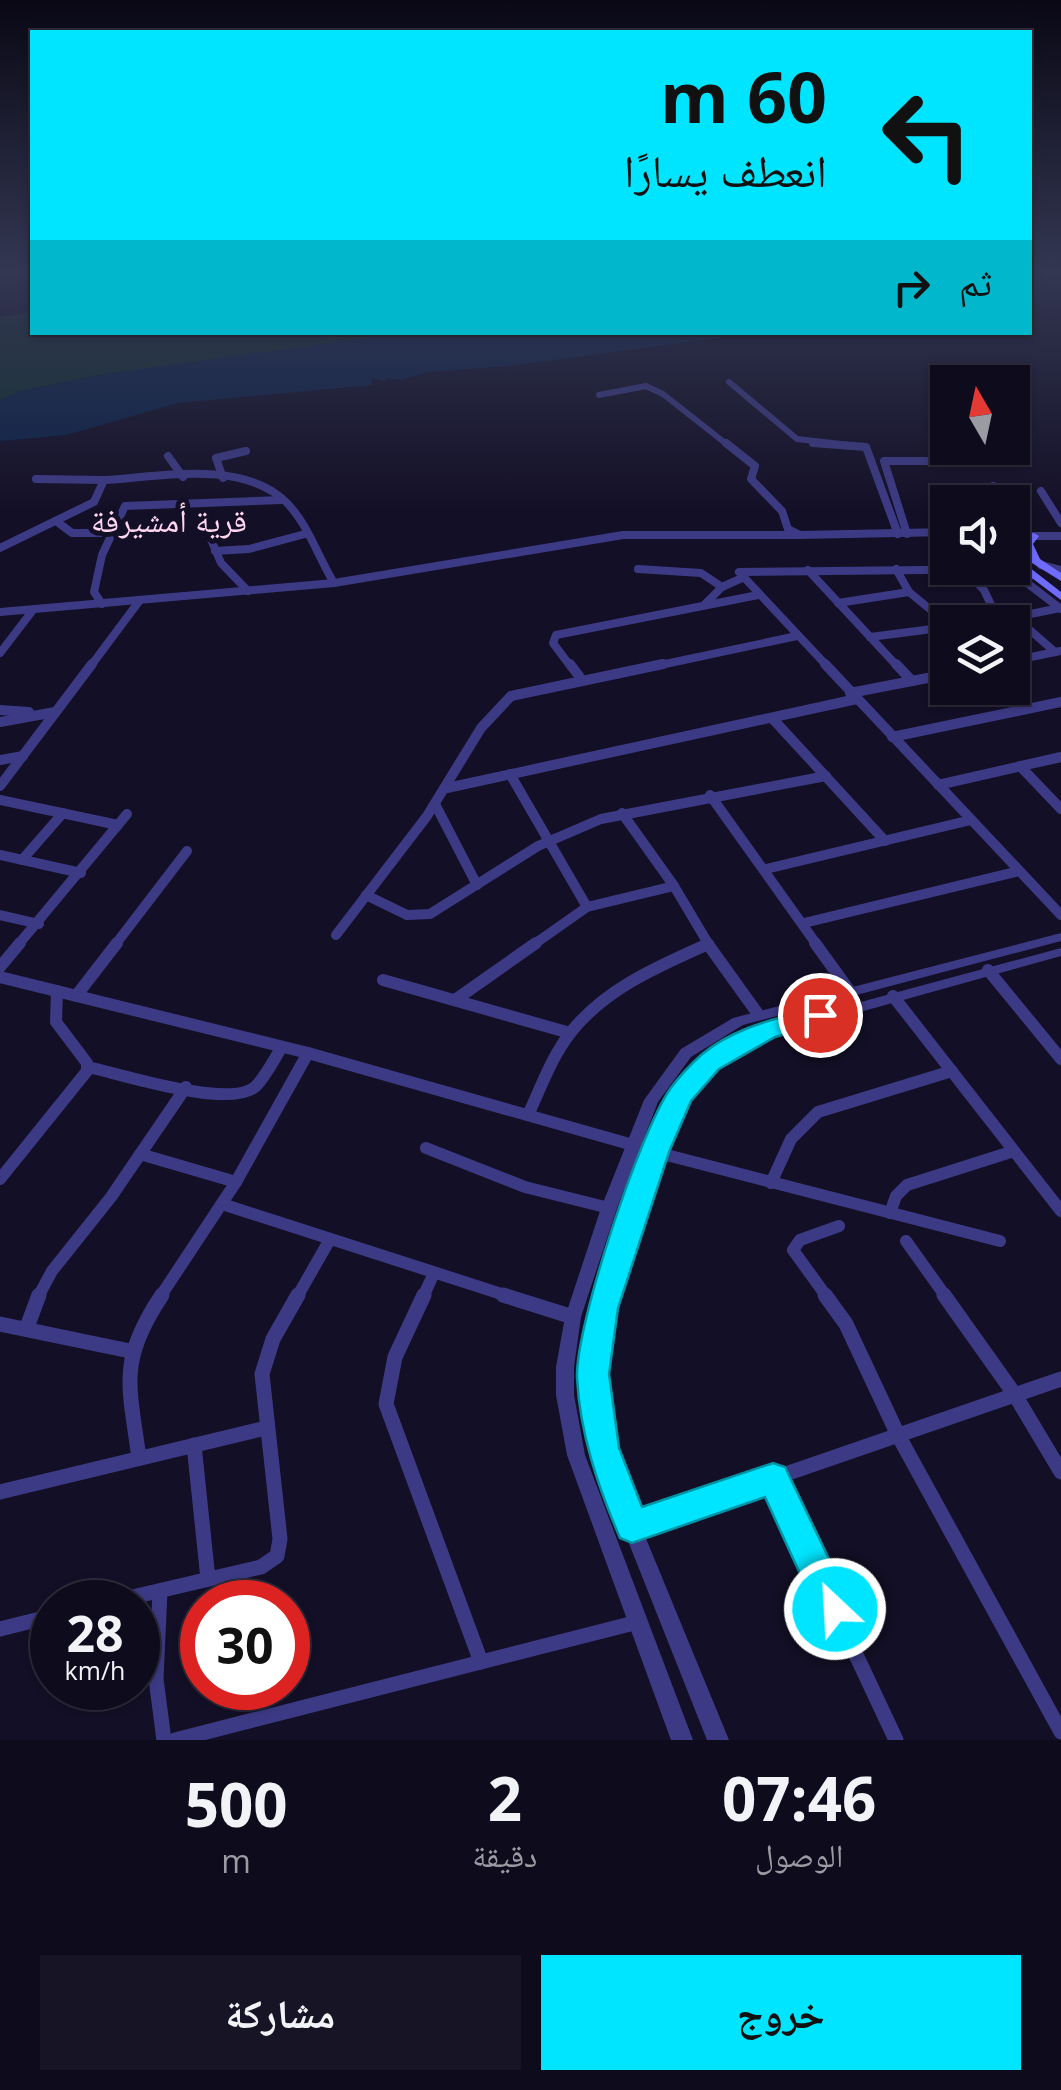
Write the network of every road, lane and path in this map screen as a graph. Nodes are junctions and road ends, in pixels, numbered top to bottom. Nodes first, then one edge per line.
1 (729, 382) dead end
2 (599, 394) dead end
3 (246, 452) dead end
4 (168, 456) dead end
5 (930, 461) edge
6 (183, 478) junction
7 (223, 478) junction
8 (36, 480) dead end
9 (104, 480) junction
10 (1040, 491) dead end
11 (282, 500) junction
12 (56, 521) junction
13 (1061, 523) edge
14 (930, 533) edge
15 (113, 534) junction
16 (305, 534) junction
17 (903, 534) junction
18 (800, 535) junction
19 (1030, 536) edge
20 (1034, 536) junction
21 (1061, 536) edge
22 (210, 537) dead end
23 (0, 548) edge
24 (215, 551) junction
25 (1030, 560) edge
26 (1037, 561) junction
27 (638, 569) dead end
28 (896, 569) junction
29 (930, 569) edge
30 (808, 570) junction
31 (1061, 570) edge
32 (1030, 573) edge
33 (742, 578) junction
34 (1061, 578) edge
35 (334, 583) junction
36 (1030, 585) edge
37 (722, 588) junction
38 (248, 591) junction
39 (909, 592) junction
40 (758, 595) junction
41 (1061, 598) edge
42 (140, 600) junction
43 (838, 602) junction
44 (102, 604) junction
45 (704, 605) junction
46 (1061, 608) edge
47 (33, 610) junction
48 (930, 610) edge
49 (0, 612) edge
50 (1030, 614) edge
51 (930, 629) edge
52 (1030, 629) edge
53 (797, 636) junction
54 (870, 637) junction
55 (0, 652) edge
56 (1058, 652) edge
57 (1030, 657) edge
58 (930, 678) edge
59 (582, 680) junction
60 (912, 681) junction
61 (853, 696) junction
62 (1061, 702) edge
63 (1017, 705) edge
64 (0, 710) edge
65 (1022, 710) junction
66 (52, 712) junction
67 (772, 718) junction
68 (0, 722) edge
69 (892, 737) junction
70 (23, 756) junction
71 (1061, 757) edge
72 (0, 760) edge
73 (1020, 766) junction
74 (510, 774) junction
75 (826, 776) junction
76 (938, 785) junction
77 (0, 786) edge
78 (446, 788) junction
79 (710, 795) junction
80 (0, 800) edge
81 (435, 804) junction
82 (1061, 808) edge
83 (62, 813) junction
84 (622, 813) junction
85 (126, 814) dead end
86 (971, 820) junction
87 (118, 825) junction
88 (550, 840) junction
89 (885, 841) junction
90 (187, 851) dead end
91 (0, 855) edge
92 (22, 860) junction
93 (766, 869) junction
94 (1019, 871) junction
95 (81, 873) junction
96 (478, 885) junction
97 (674, 886) junction
98 (366, 895) junction
99 (587, 907) junction
100 (0, 914) edge
101 (1061, 915) edge
102 (39, 924) junction
103 (804, 924) junction
104 (336, 935) dead end
105 (1061, 937) edge
106 (708, 944) junction
107 (1061, 952) edge
108 (1013, 956) junction
109 (0, 967) edge
110 (988, 970) junction
111 (0, 978) edge
112 (383, 980) dead end
113 (849, 990) junction
114 (56, 992) junction
115 (76, 996) junction
116 (893, 996) junction
117 (456, 1000) junction
118 (758, 1014) junction
119 (570, 1033) junction
120 (282, 1047) junction
121 (308, 1053) junction
122 (1061, 1058) edge
123 (88, 1067) junction
124 (952, 1071) junction
125 (186, 1087) junction
126 (528, 1116) junction
127 (644, 1118) junction
128 (666, 1123) junction
129 (633, 1145) junction
130 (426, 1148) dead end
131 (1014, 1151) junction
132 (655, 1152) junction
133 (140, 1154) junction
134 (0, 1178) edge
135 (236, 1182) junction
136 (771, 1183) junction
137 (222, 1204) junction
138 (609, 1208) junction
139 (1061, 1211) edge
140 (890, 1213) junction
141 (839, 1226) dead end
142 (329, 1241) junction
143 (906, 1241) dead end
144 (1000, 1242) dead end
145 (434, 1274) junction
146 (574, 1317) junction
147 (0, 1324) edge
148 (27, 1327) junction
149 (130, 1351) junction
150 (1061, 1380) edge
151 (1014, 1395) junction
152 (266, 1428) junction
153 (898, 1435) junction
154 (194, 1445) junction
155 (139, 1458) junction
156 (1061, 1472) edge
157 (773, 1478) junction
158 (0, 1492) edge
159 (632, 1527) junction
160 (208, 1580) joint
161 (180, 1586) edge
162 (160, 1591) edge
163 (30, 1621) edge
164 (638, 1622) junction
165 (0, 1628) edge
166 (481, 1662) junction
167 (160, 1710) edge
168 (1061, 1732) edge
169 (164, 1740) edge
170 (175, 1740) edge
171 (682, 1740) edge
172 (718, 1740) edge
173 (896, 1740) edge

1 - 17 street
2 - 18 street
3 - 7 street
4 - 6 street
5 - 17 street
6 - 7 street
6 - 9 street
7 - 11 street
8 - 9 street
9 - 12 street
10 - 13 street
11 - 15 street
11 - 16 street
12 - 15 street
12 - 23 street
14 - 17 street
15 - 44 street
16 - 24 street
16 - 35 street
17 - 18 street
18 - 35 street
19 - 20 street
20 - 21 street
20 - 26 main road
22 - 24 street
24 - 38 street
25 - 26 main road
26 - 31 street
26 - 34 main road
27 - 37 street
28 - 29 street
28 - 30 street
28 - 39 street
30 - 33 street
30 - 43 street
32 - 41 main road
33 - 37 street
33 - 40 street
35 - 38 street
36 - 46 street
37 - 45 street
38 - 42 street
39 - 43 street
39 - 48 street
40 - 45 street
40 - 53 street
42 - 44 street
42 - 66 street
43 - 54 street
44 - 47 street
45 - 59 street
46 - 50 street
47 - 49 street
47 - 55 street
51 - 54 street
52 - 56 street
53 - 59 street
53 - 61 street
54 - 60 street
56 - 57 street
58 - 60 street
59 - 78 street
60 - 61 street
61 - 67 street
61 - 69 street
62 - 65 street
63 - 65 street
64 - 66 street
65 - 69 street
66 - 68 street
66 - 70 street
67 - 74 street
67 - 75 street
69 - 76 street
70 - 72 street
70 - 77 street
71 - 73 street
73 - 76 street
73 - 82 street
74 - 78 street
74 - 88 street
75 - 79 street
75 - 89 street
76 - 86 street
78 - 81 street
79 - 84 street
79 - 93 street
80 - 83 street
81 - 96 street
81 - 98 street
83 - 87 street
83 - 92 street
84 - 88 street
84 - 97 street
85 - 87 street
86 - 89 street
86 - 94 street
87 - 95 street
88 - 96 street
88 - 99 street
89 - 93 street
90 - 115 street
91 - 92 street
92 - 95 street
93 - 103 street
94 - 101 street
94 - 103 street
95 - 102 street
96 - 98 street
97 - 99 street
97 - 106 street
98 - 104 street
99 - 117 street
100 - 102 street
102 - 109 street
103 - 113 street
105 - 108 street
106 - 118 street
106 - 119 street
107 - 108 street
108 - 110 street
108 - 113 street
110 - 116 street
110 - 122 street
111 - 114 street
112 - 117 street
113 - 118 street
114 - 115 street
114 - 123 street
115 - 120 street
116 - 124 street
116 - 128 street
117 - 119 street
118 - 127 street
119 - 126 street
120 - 121 street
120 - 125 street
121 - 126 street
121 - 135 street
123 - 125 street
123 - 134 street
124 - 131 street
124 - 136 street
125 - 133 street
126 - 129 street
127 - 128 street
127 - 129 street
128 - 132 street
129 - 138 street
130 - 138 street
131 - 139 street
131 - 140 street
132 - 136 street
132 - 159 street
133 - 135 street
133 - 148 street
135 - 137 street
136 - 140 street
137 - 142 street
137 - 149 street
138 - 146 street
140 - 144 street
141 - 153 street
142 - 145 street
142 - 152 street
143 - 151 street
145 - 146 street
145 - 166 street
146 - 164 street
147 - 148 street
148 - 149 street
149 - 155 street
150 - 151 street
151 - 153 street
151 - 156 street
152 - 154 street
152 - 160 street
153 - 157 street
153 - 168 street
154 - 155 street
154 - 160 street
155 - 158 street
157 - 159 street
157 - 173 street
159 - 172 street
161 - 162 street
163 - 165 street
164 - 166 street
164 - 171 street
166 - 170 street
167 - 169 street

